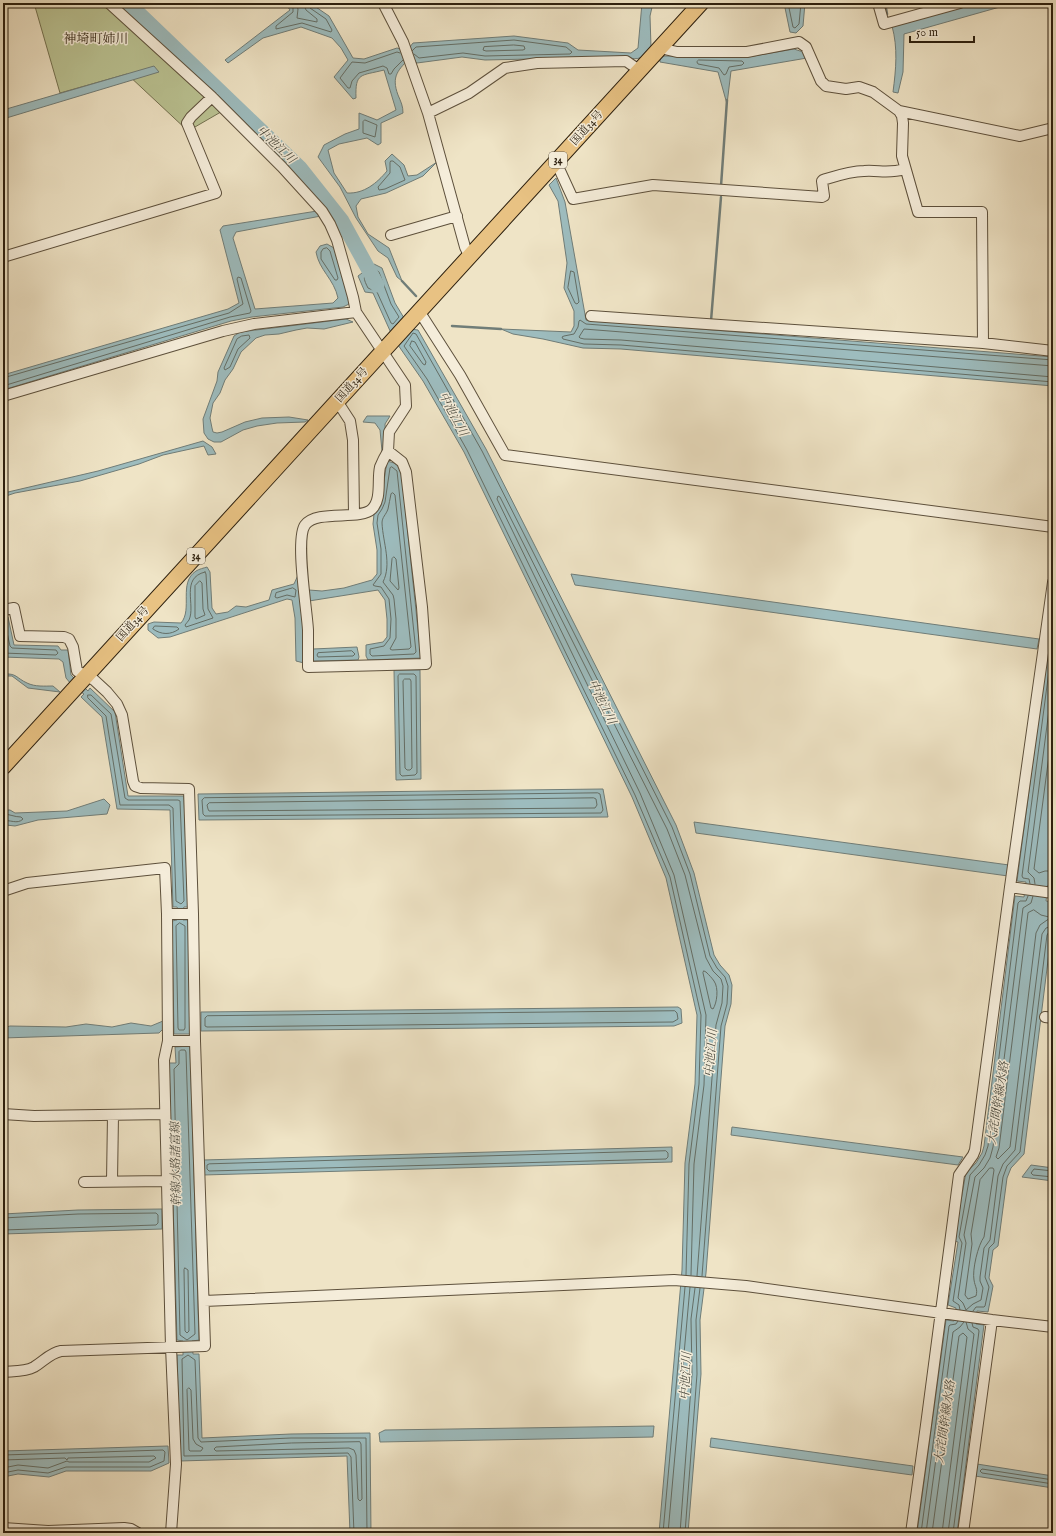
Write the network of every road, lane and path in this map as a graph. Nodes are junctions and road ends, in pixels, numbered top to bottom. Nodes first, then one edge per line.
1 (109, 3) edge
2 (383, 3) edge
3 (701, 3) edge
4 (878, 3) edge
5 (960, 3) edge
6 (660, 48) junction
7 (640, 70) junction
8 (212, 97) junction
9 (899, 111) junction
10 (428, 113) junction
11 (1053, 128) edge
12 (556, 162) junction
13 (905, 169) junction
14 (457, 216) junction
15 (391, 235) dead end
16 (3, 257) edge
17 (470, 257) junction
18 (356, 312) junction
19 (417, 314) junction
20 (591, 316) dead end
21 (983, 343) junction
22 (386, 348) junction
23 (1053, 350) edge
24 (3, 396) edge
25 (337, 401) junction
26 (388, 451) junction
27 (354, 514) junction
28 (1053, 527) edge
29 (1053, 582) edge
30 (3, 610) edge
31 (86, 676) junction
32 (3, 767) edge
33 (1010, 887) junction
34 (3, 891) edge
35 (1052, 893) edge
36 (171, 914) junction
37 (189, 914) junction
38 (173, 1041) junction
39 (191, 1041) junction
40 (3, 1114) edge
41 (165, 1114) junction
42 (113, 1115) junction
43 (112, 1181) junction
44 (166, 1181) junction
45 (84, 1182) dead end
46 (204, 1301) junction
47 (941, 1312) junction
48 (992, 1320) junction
49 (1053, 1327) edge
50 (171, 1347) junction
51 (3, 1372) edge
52 (3, 1528) edge
53 (138, 1533) edge
54 (171, 1533) edge
55 (911, 1533) edge
56 (963, 1533) edge

1 - 8 street
2 - 10 street
3 - 6 highway, 国道34号 / 34
4 - 5 street
6 - 7 highway, 国道34号 / 34
6 - 9 street
7 - 10 street
7 - 12 highway, 国道34号 / 34
8 - 16 street
8 - 18 street
9 - 11 street
9 - 13 street
10 - 14 street
12 - 13 street
12 - 17 highway, 国道34号 / 34
13 - 21 street
14 - 15 street
14 - 17 street
17 - 19 highway, 国道34号 / 34
18 - 22 street
18 - 24 street
19 - 22 highway, 国道34号 / 34
19 - 28 street
20 - 21 street
21 - 23 street
22 - 25 highway, 国道34号 / 34
22 - 26 street
25 - 27 street
25 - 31 highway, 国道34号 / 34
26 - 27 street
26 - 27 street
29 - 33 street
30 - 31 street
31 - 32 highway, 国道34号 / 34
31 - 37 street
33 - 35 street
33 - 47 street
34 - 36 street
36 - 37 street
36 - 38 street
37 - 39 street
38 - 39 street
38 - 41 street
39 - 46 street
40 - 42 street
41 - 42 street
41 - 44 street
42 - 43 street
43 - 44 street
43 - 45 street
44 - 50 street
46 - 47 street
46 - 50 street
47 - 48 street
47 - 55 street
48 - 49 street
48 - 56 street
50 - 51 street
50 - 54 street
52 - 53 street

